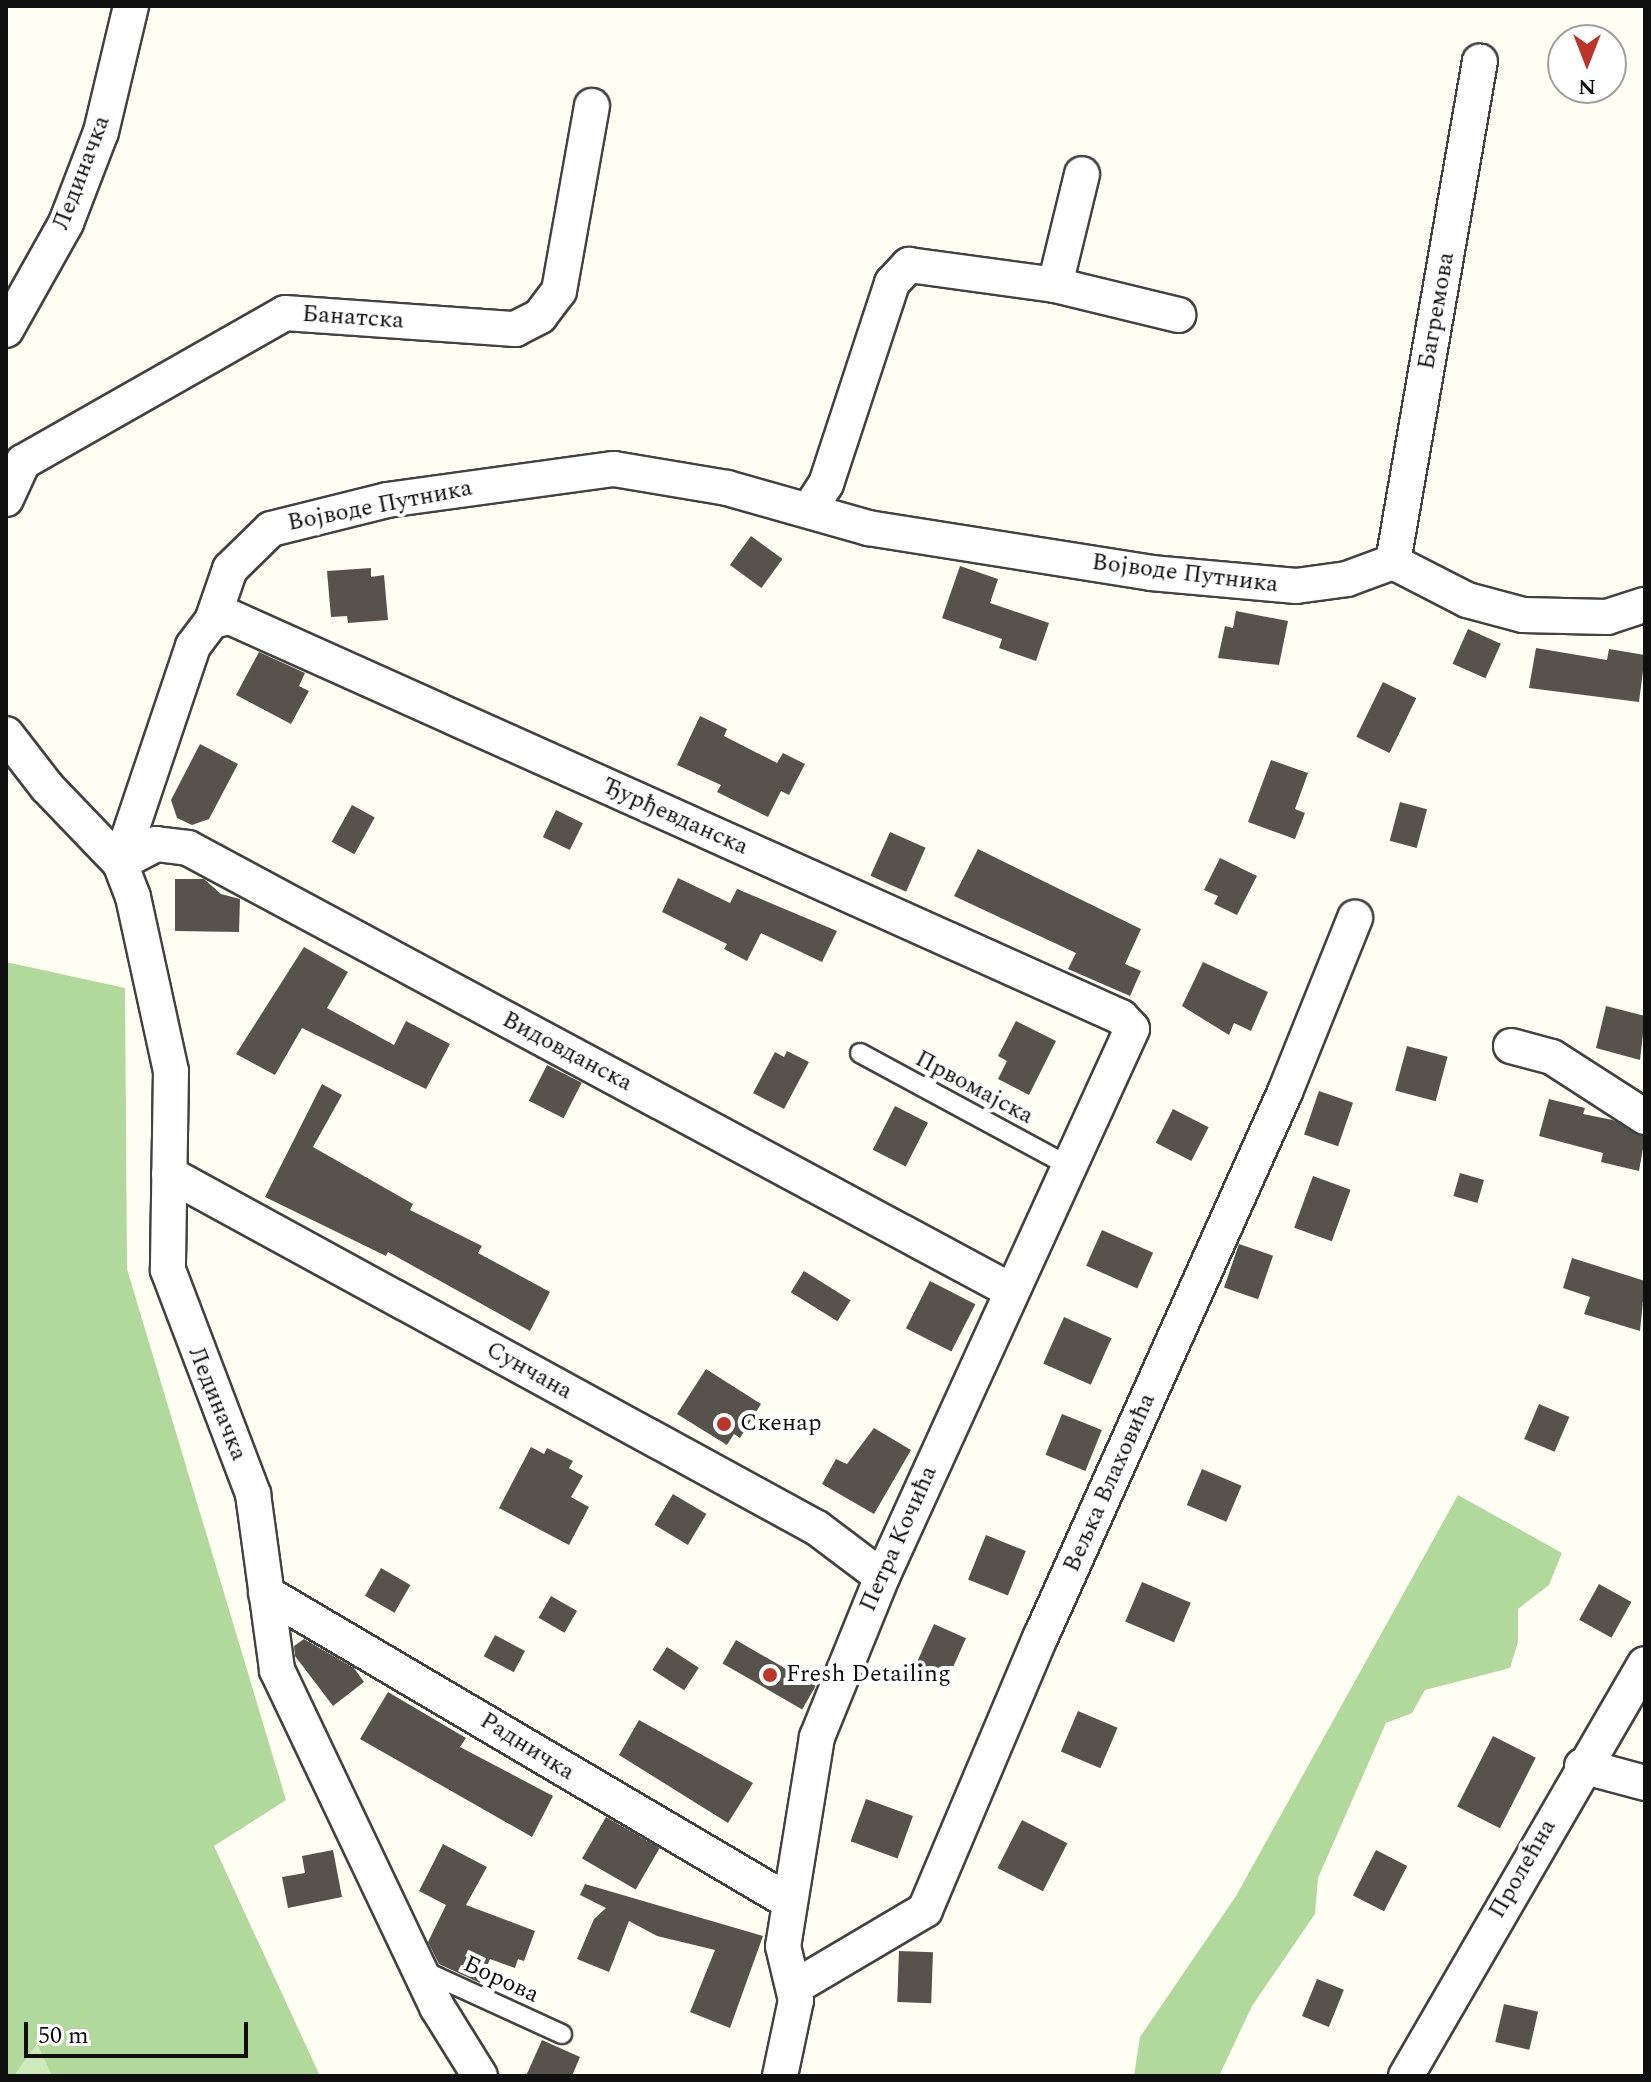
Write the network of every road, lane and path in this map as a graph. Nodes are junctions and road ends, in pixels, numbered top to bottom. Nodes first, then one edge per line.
1 (131, 6) edge
2 (1480, 61) dead end
3 (592, 106) dead end
4 (1082, 174) dead end
5 (1055, 285) junction
6 (1178, 315) dead end
7 (6, 330) edge
8 (6, 499) edge
9 (809, 510) junction
10 (1393, 562) junction
11 (1645, 605) edge
12 (212, 621) junction
13 (6, 734) edge
14 (120, 863) junction
15 (1355, 918) dead end
16 (1132, 1029) joint
17 (1511, 1046) dead end
18 (860, 1053) dead end
19 (1645, 1117) edge
20 (1067, 1165) junction
21 (169, 1174) junction
22 (1010, 1290) junction
23 (882, 1577) junction
24 (266, 1593) junction
25 (1645, 1664) edge
26 (1582, 1766) junction
27 (1645, 1783) edge
28 (788, 1901) junction
29 (419, 1969) junction
30 (795, 1987) junction
31 (562, 2034) dead end
32 (480, 2076) edge
33 (780, 2076) edge
34 (1406, 2076) edge

1 - 7 street, Лединачка
2 - 10 street, Багремова
3 - 8 street, Банатска
4 - 5 street
5 - 6 street
5 - 9 street
9 - 10 street, Војводе Путника
9 - 12 street, Војводе Путника
10 - 11 street
12 - 14 street, Војводе Путника
12 - 16 street, Ђурђевданска
13 - 14 street, Лединачка
14 - 21 street, Лединачка
14 - 22 street, Видовданска
15 - 30 street, Вељка Влаховића
16 - 20 street, Петра Кочића
17 - 19 street
18 - 20 lane, Првомајска
20 - 22 street, Петра Кочића
21 - 23 street, Сунчана
21 - 24 street, Лединачка
22 - 23 street, Петра Кочића
23 - 28 street, Петра Кочића
24 - 28 street, Радничка
24 - 29 street, Лединачка
25 - 26 street, Пролећна
26 - 27 street
26 - 34 street, Пролећна
28 - 30 street, Петра Кочића
29 - 31 lane, Борова
29 - 32 street, Лединачка
30 - 33 street, Петра Кочића

